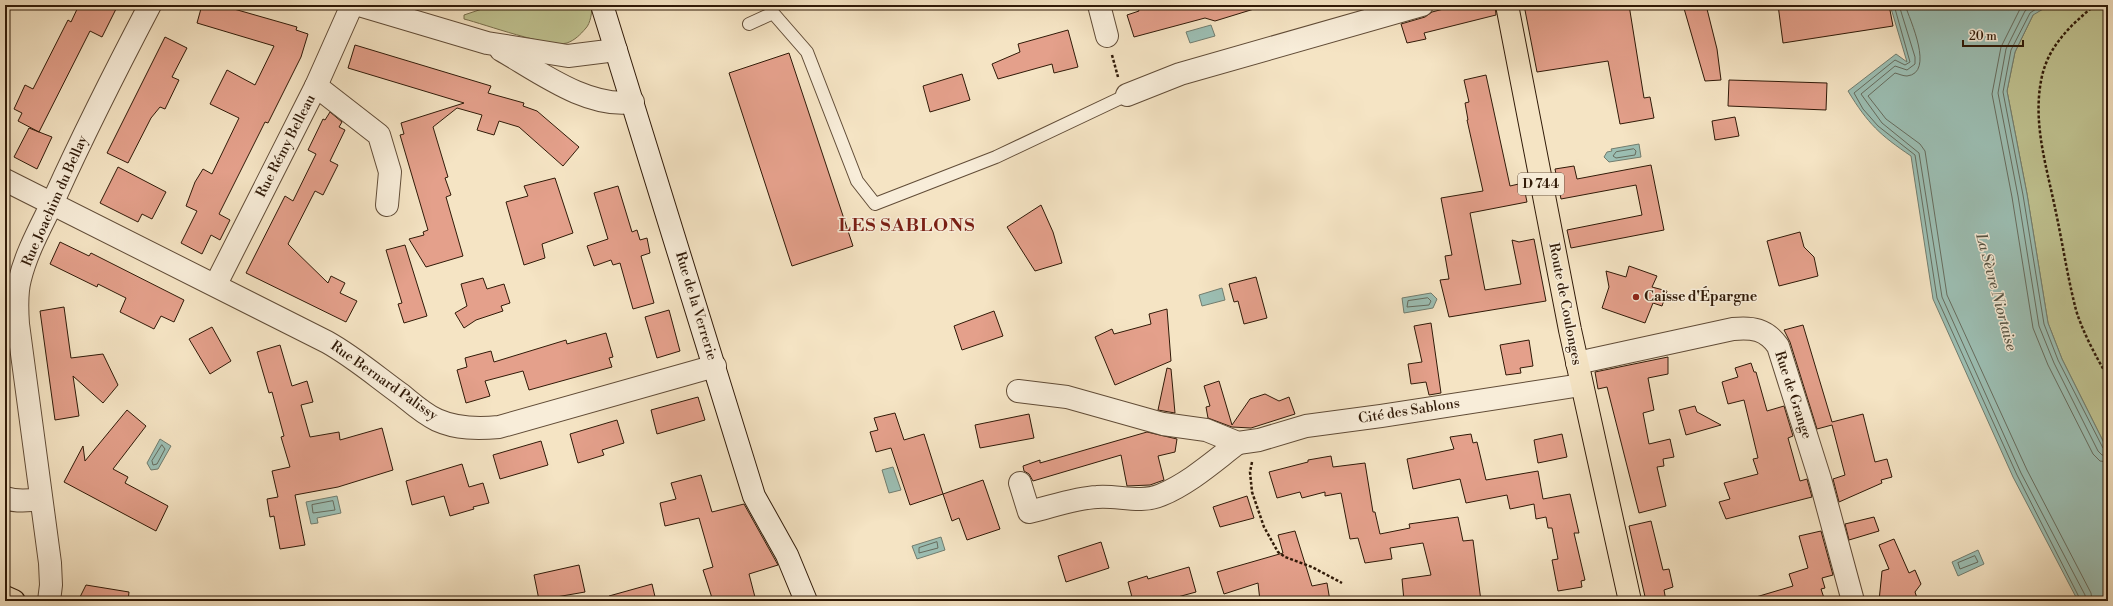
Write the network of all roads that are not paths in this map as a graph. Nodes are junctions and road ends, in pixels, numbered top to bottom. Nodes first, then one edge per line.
1 (150, 5) edge
2 (352, 5) edge
3 (359, 5) edge
4 (602, 5) edge
5 (1099, 5) edge
6 (1422, 5) edge
7 (1507, 5) edge
8 (770, 9) edge
9 (749, 24) dead end
10 (1107, 36) road end
11 (487, 43) junction
12 (616, 50) junction
13 (316, 86) junction
14 (1127, 95) joint
15 (632, 102) junction
16 (5, 180) edge
17 (52, 204) junction
18 (388, 205) dead end
19 (216, 284) junction
20 (1577, 363) junction
21 (715, 366) junction
22 (1581, 385) junction
23 (1018, 391) dead end
24 (1244, 442) junction
25 (1020, 482) dead end
26 (5, 498) edge
27 (40, 499) junction
28 (5, 597) edge
29 (14, 601) edge
30 (49, 601) edge
31 (806, 601) edge
32 (1630, 601) edge
33 (1853, 601) edge

1 - 17 street, Rue Joachim du Bellay
2 - 13 street, Rue Rémy Belleau
3 - 11 street
4 - 12 street, Rue de la Verrerie
5 - 10 street
6 - 14 street
7 - 20 main road, Route de Coulonges / D 744
8 - 9 lane
8 - 14 lane
11 - 12 street
11 - 15 street
12 - 15 street, Rue de la Verrerie
13 - 18 street
13 - 19 street, Rue Rémy Belleau
15 - 21 street, Rue de la Verrerie
16 - 17 street, Rue Bernard Palissy
17 - 19 street, Rue Bernard Palissy
17 - 27 street, Rue Joachim du Bellay
19 - 21 street, Rue Bernard Palissy
20 - 22 main road, Route de Coulonges / D 744
20 - 33 street, Rue de Grange
21 - 31 street, Rue de la Verrerie
22 - 24 street, Cité des Sablons
22 - 32 main road, Route de Coulonges / D 744
23 - 24 street
24 - 25 street, Cité des Sablons
26 - 27 street
27 - 30 street, Rue Joachim du Bellay
28 - 29 main road

